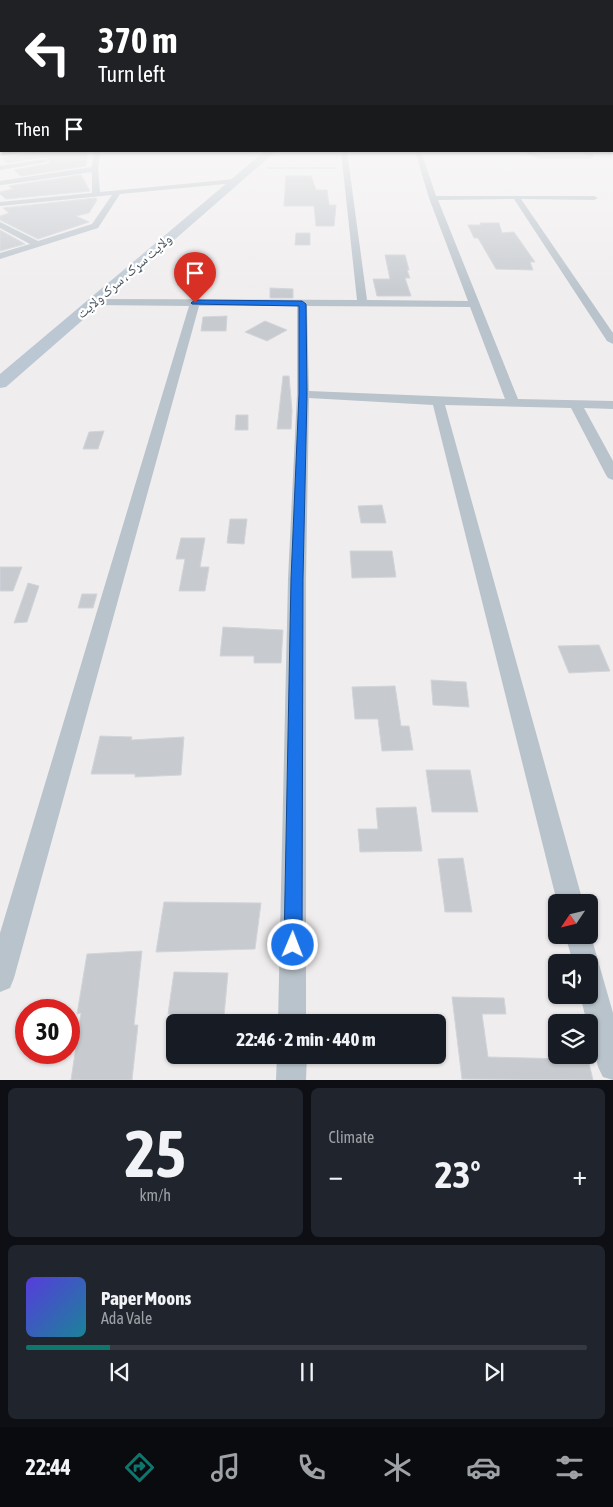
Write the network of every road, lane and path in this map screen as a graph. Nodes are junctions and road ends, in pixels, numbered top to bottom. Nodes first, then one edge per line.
1 (27, 195) edge
2 (75, 195) edge
3 (116, 195) edge
4 (211, 195) edge
5 (213, 195) edge
6 (348, 195) edge
7 (433, 198) joint
8 (516, 198) junction
9 (594, 198) dead end
10 (36, 200) junction
11 (0, 204) edge
12 (0, 224) edge
13 (38, 244) junction
14 (0, 256) edge
15 (94, 302) junction
16 (195, 303) junction
17 (362, 303) junction
18 (302, 304) junction
19 (474, 304) junction
20 (613, 342) edge
21 (0, 366) edge
22 (0, 383) edge
23 (303, 394) junction
24 (438, 401) junction
25 (513, 403) junction
26 (576, 405) junction
27 (613, 405) edge
28 (613, 475) edge
29 (568, 894) edge
30 (0, 978) edge
31 (597, 1004) edge
32 (292, 1014) edge
33 (292, 1064) edge
34 (613, 1067) edge
35 (291, 1080) edge

1 - 10 street
2 - 10 street
3 - 13 street
4 - 21 main road, ولایت سړک ، سرک ولایت
5 - 15 main road, ولایت سړک ، سرک ولایت
6 - 17 street
7 - 8 street
7 - 19 street
8 - 9 street
8 - 20 street
10 - 11 street
12 - 13 street
13 - 14 street
15 - 16 street
15 - 22 main road, ولایت سړک ، سرک ولایت
16 - 18 street
16 - 30 street
17 - 18 street
17 - 19 street
18 - 23 street
19 - 25 street
23 - 24 street
23 - 32 street
24 - 25 street
24 - 29 street
25 - 26 street
26 - 27 street
26 - 28 street
31 - 34 street
33 - 35 street

